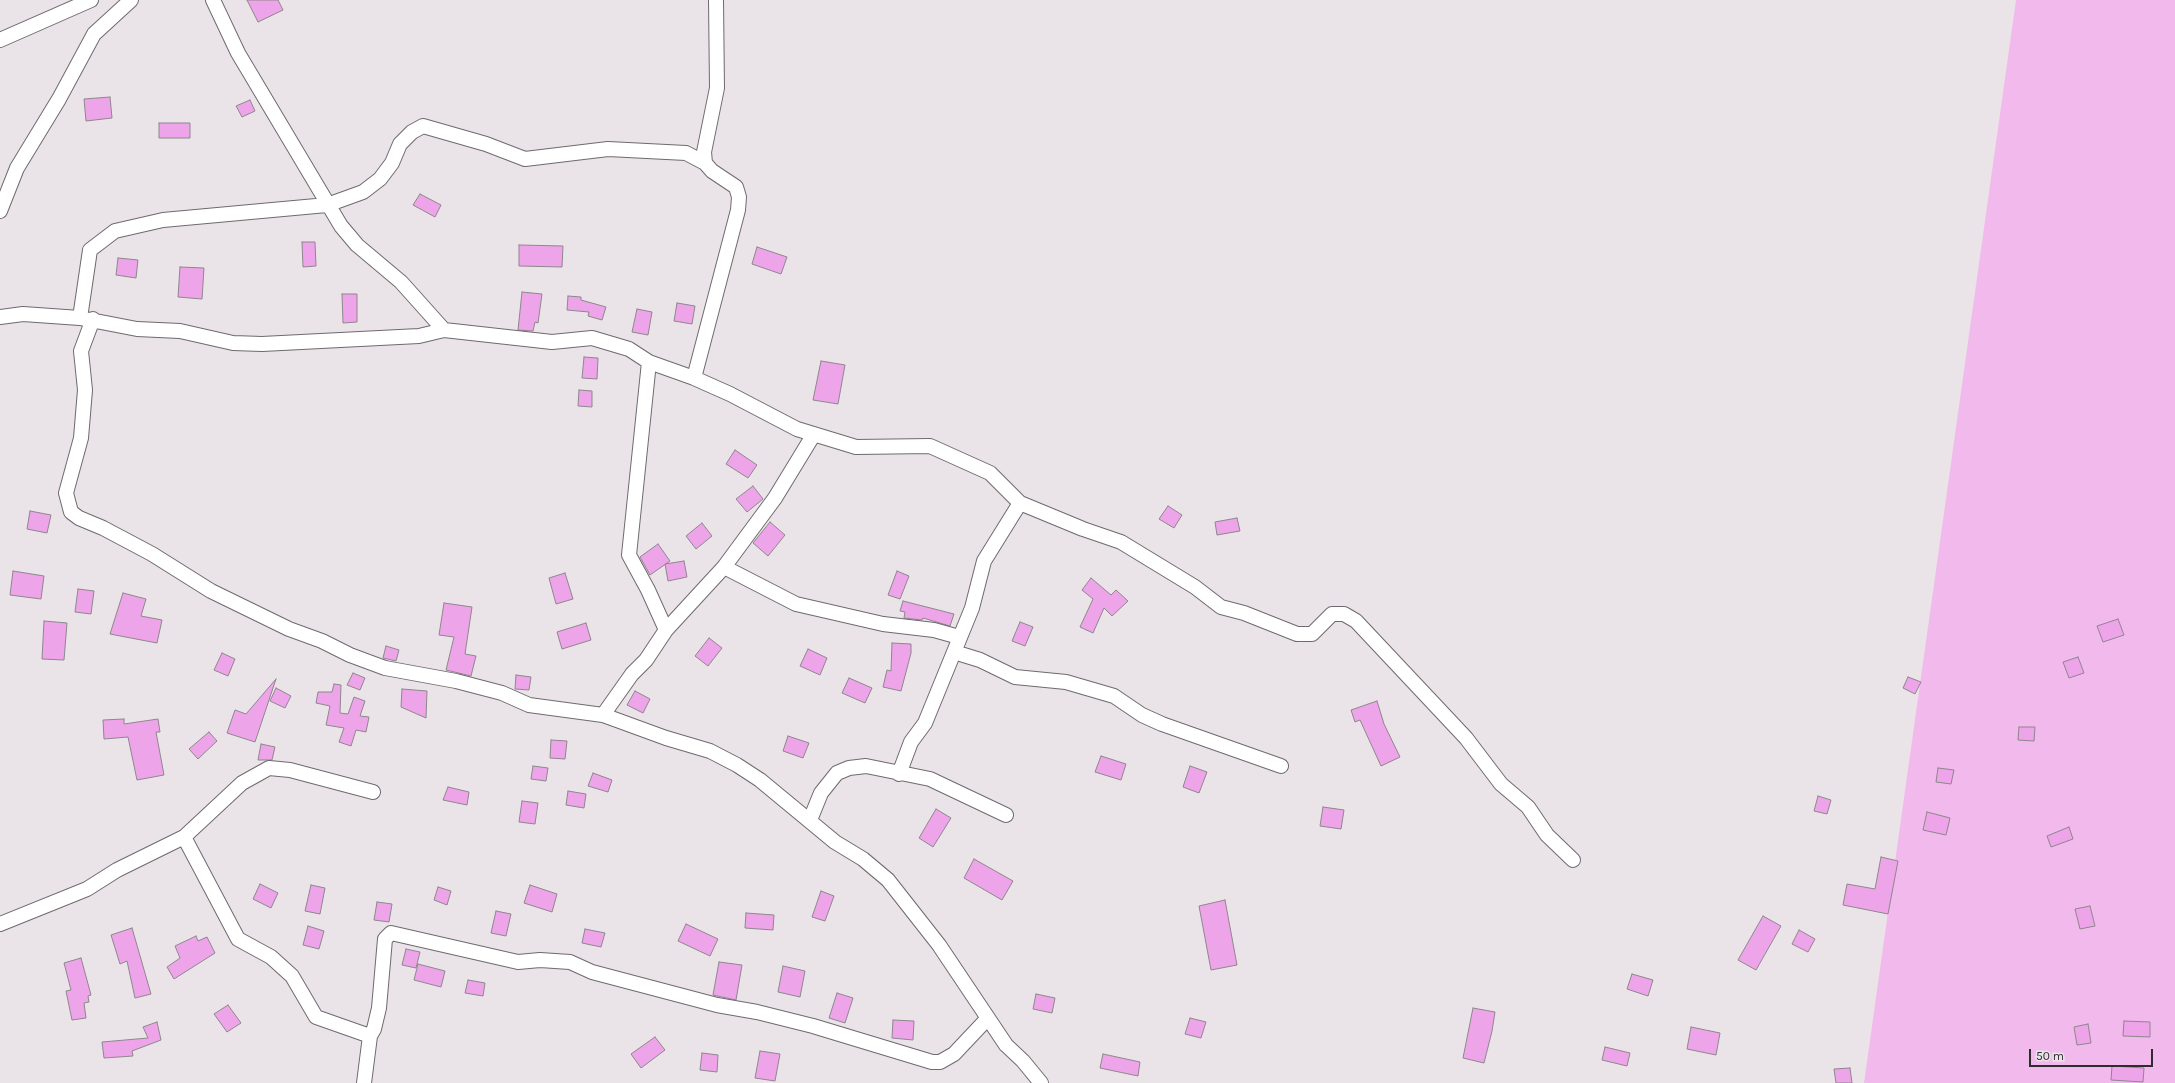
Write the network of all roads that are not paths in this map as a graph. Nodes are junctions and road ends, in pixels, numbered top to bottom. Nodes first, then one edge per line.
1 (87, 0) edge
2 (131, 0) edge
3 (213, 0) edge
4 (716, 0) edge
5 (0, 40) edge
6 (705, 163) junction
7 (327, 205) junction
8 (0, 211) edge
9 (0, 318) edge
10 (86, 318) junction
11 (444, 330) junction
12 (649, 362) junction
13 (694, 378) junction
14 (814, 434) junction
15 (1020, 503) junction
16 (724, 567) junction
17 (666, 630) junction
18 (959, 637) junction
19 (954, 652) junction
20 (603, 715) junction
21 (1280, 766) dead end
22 (899, 774) junction
23 (373, 792) dead end
24 (1006, 815) dead end
25 (810, 820) junction
26 (184, 837) junction
27 (1573, 860) dead end
28 (0, 924) edge
29 (988, 1019) junction
30 (370, 1036) junction
31 (364, 1083) edge
32 (1041, 1083) edge

1 - 5 street
2 - 8 street
3 - 7 street
4 - 6 street
6 - 7 street
6 - 13 street
7 - 10 street
7 - 11 street
9 - 10 street
10 - 11 street
10 - 20 street
11 - 12 street
12 - 13 street
12 - 17 street
13 - 14 street
14 - 15 street
14 - 16 street
15 - 18 street
15 - 27 street
16 - 17 street
16 - 18 street
17 - 20 street
18 - 19 street
19 - 21 street
19 - 22 street
20 - 25 street
22 - 24 street
22 - 25 street
23 - 26 street
25 - 29 street
26 - 28 street
26 - 30 street
29 - 30 street
29 - 32 street
30 - 31 street

